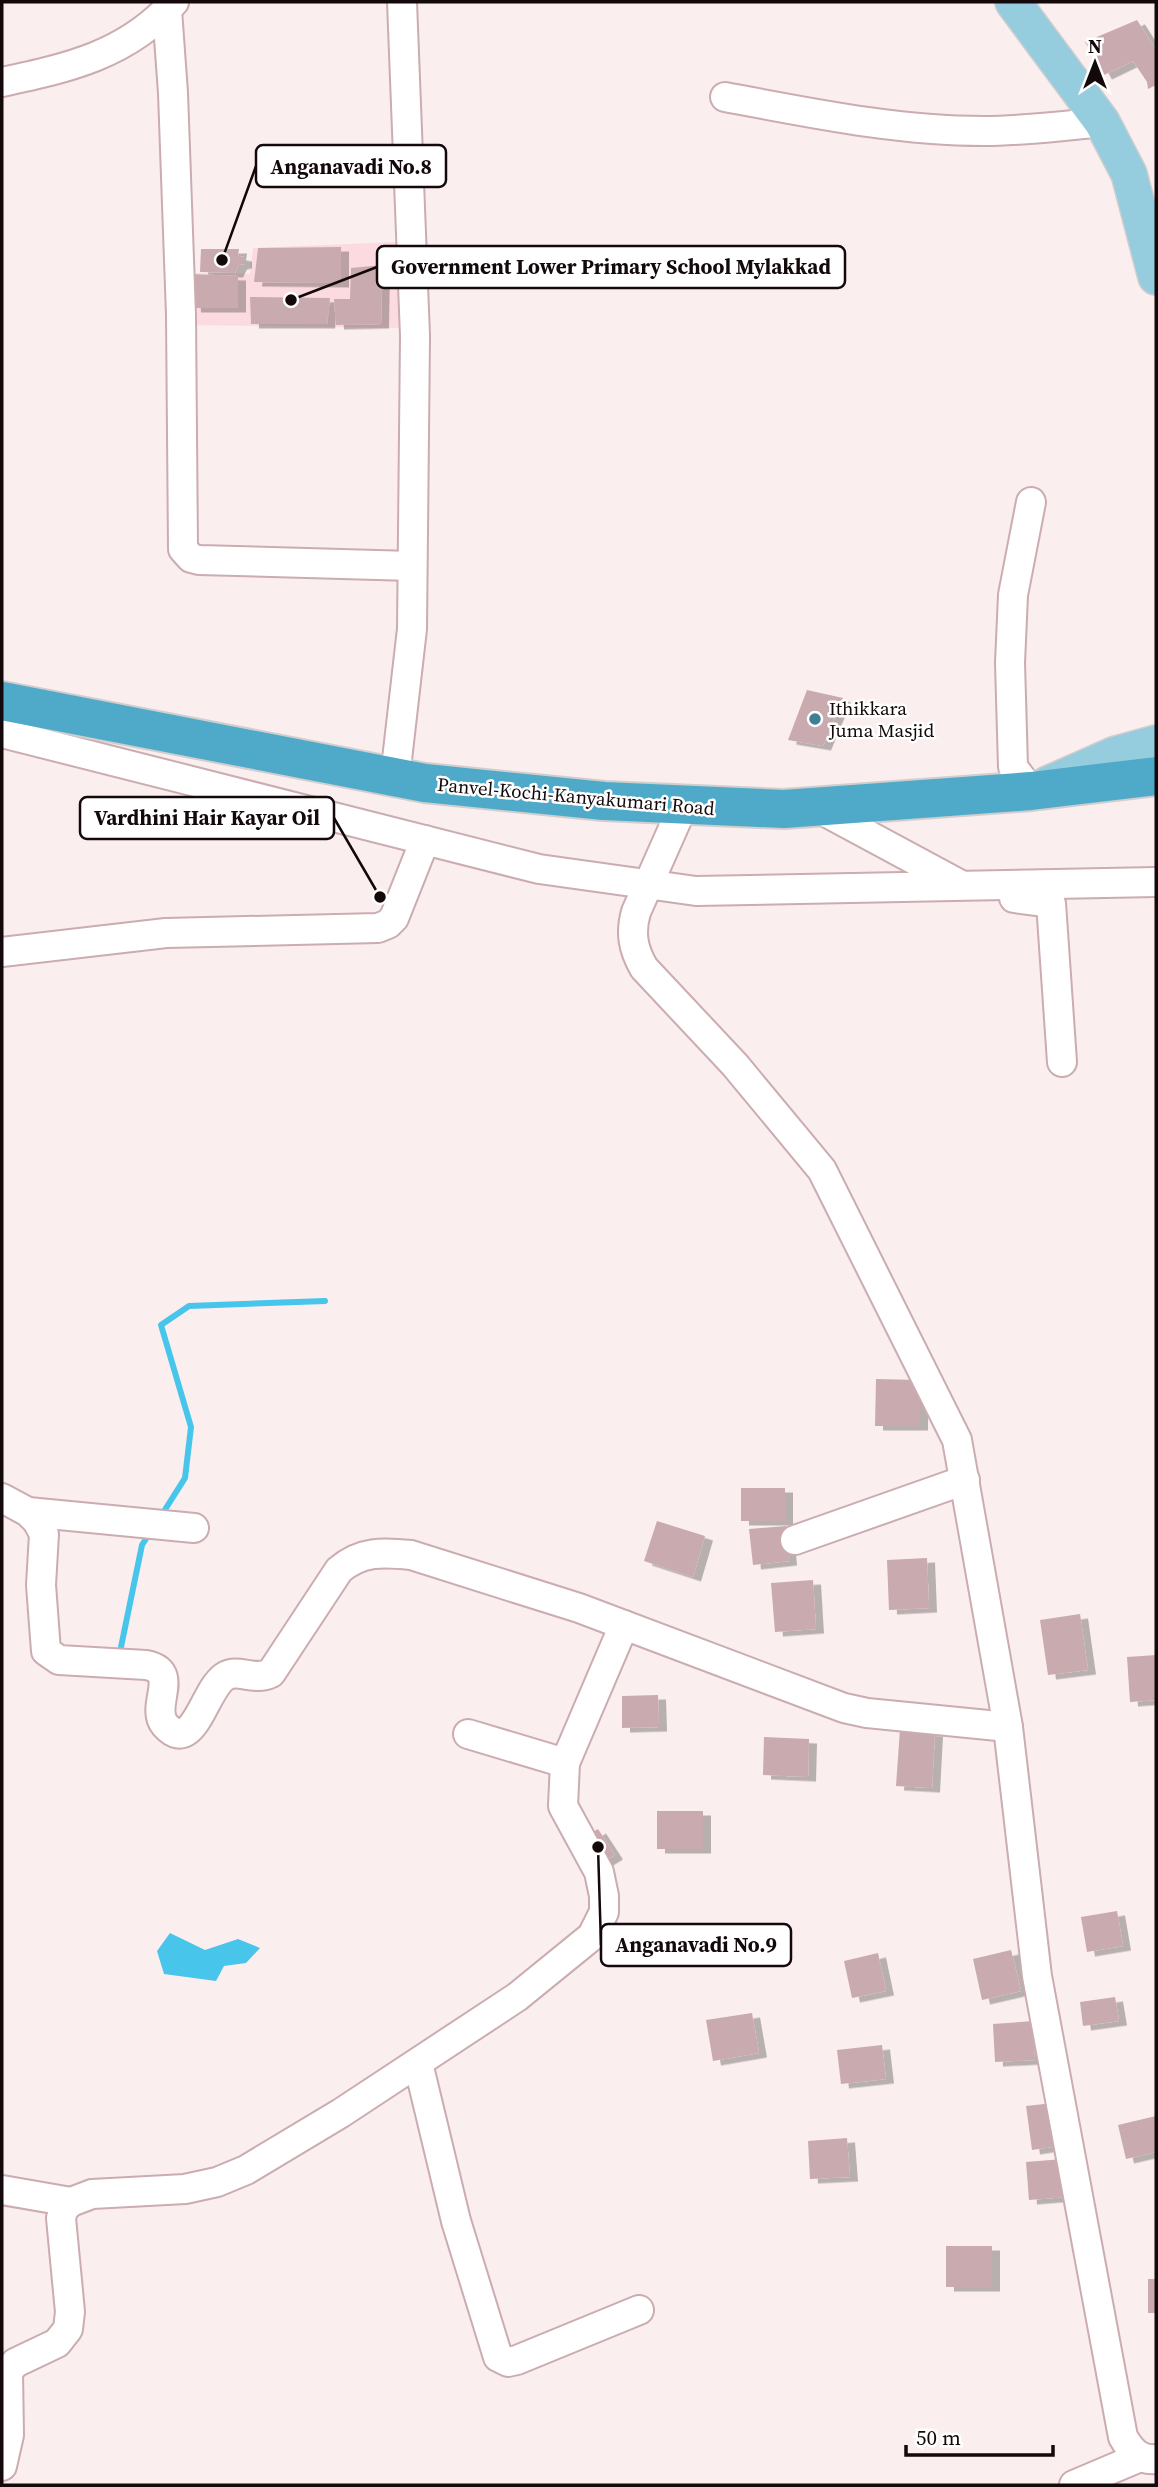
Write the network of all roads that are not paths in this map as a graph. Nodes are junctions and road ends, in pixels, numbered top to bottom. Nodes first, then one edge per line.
1 (402, 2) edge
2 (1013, 2) edge
3 (171, 6) edge
4 (2, 82) edge
5 (725, 97) dead end
6 (1102, 122) junction
7 (1156, 277) edge
8 (1031, 502) dead end
9 (412, 566) junction
10 (2, 701) edge
11 (2, 733) edge
12 (1156, 743) edge
13 (1156, 776) edge
14 (395, 777) junction
15 (1031, 791) junction
16 (683, 806) junction
17 (818, 808) junction
18 (425, 840) junction
19 (1156, 882) edge
20 (648, 884) junction
21 (964, 886) junction
22 (2, 951) edge
23 (1062, 1062) dead end
24 (965, 1480) junction
25 (2, 1497) edge
26 (28, 1513) junction
27 (194, 1528) dead end
28 (795, 1540) dead end
29 (624, 1625) junction
30 (1008, 1727) junction
31 (468, 1734) dead end
32 (565, 1763) junction
33 (418, 2063) junction
34 (2, 2190) edge
35 (71, 2202) junction
36 (639, 2310) dead end
37 (2, 2466) edge
38 (1135, 2467) edge
39 (1074, 2485) edge

1 - 9 street
2 - 6 main road
3 - 4 street
3 - 9 street
5 - 6 street
6 - 7 main road
8 - 15 street
9 - 14 street
10 - 14 highway, Panvel-Kochi-Kanyakumari Road
11 - 18 street
12 - 15 main road
13 - 15 highway, Panvel-Kochi-Kanyakumari Road
14 - 16 highway, Panvel-Kochi-Kanyakumari Road
15 - 17 highway, Panvel-Kochi-Kanyakumari Road
16 - 17 highway, Panvel-Kochi-Kanyakumari Road
16 - 20 street
17 - 21 street
18 - 20 street
18 - 22 street
19 - 21 street
20 - 21 street
20 - 24 street
21 - 23 street
24 - 28 street
24 - 30 street
25 - 26 street
26 - 27 street
26 - 29 street
29 - 30 street
29 - 32 street
30 - 38 street
31 - 32 street
32 - 33 street
33 - 35 street
33 - 36 street
34 - 35 street
35 - 37 street
38 - 39 street

